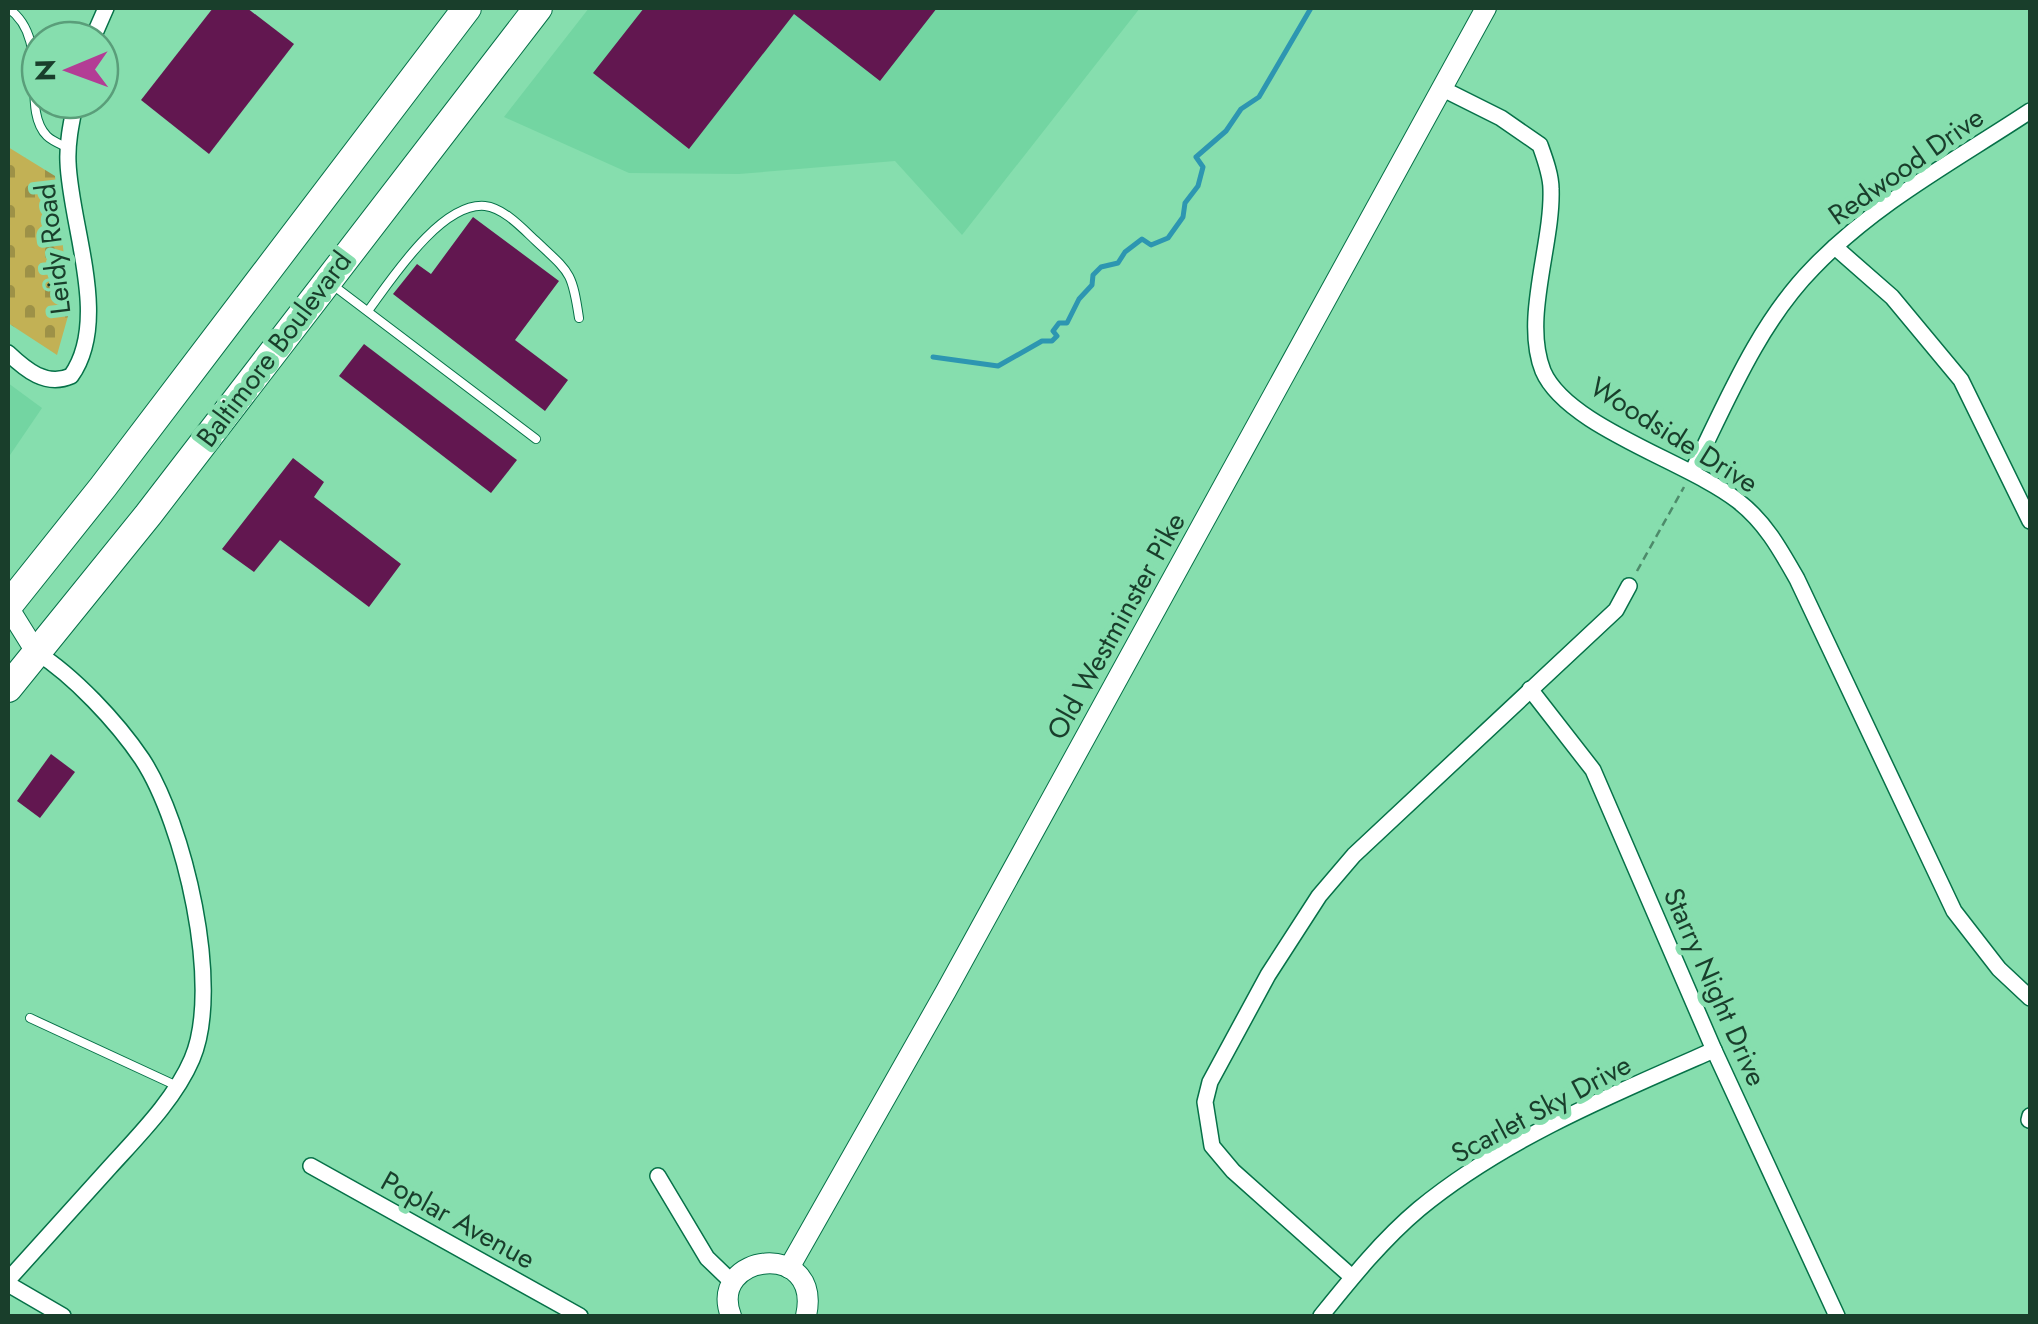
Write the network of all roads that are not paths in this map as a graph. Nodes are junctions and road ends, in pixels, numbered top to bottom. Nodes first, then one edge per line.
1 (8, 8) edge
2 (467, 8) edge
3 (538, 8) edge
4 (1486, 8) edge
5 (1441, 88) junction
6 (2030, 111) edge
7 (73, 120) edge
8 (68, 148) junction
9 (1835, 247) junction
10 (327, 280) junction
11 (368, 311) junction
12 (578, 318) dead end
13 (8, 353) edge
14 (536, 439) dead end
15 (1692, 472) junction
16 (2030, 521) edge
17 (1629, 586) road end
18 (8, 606) edge
19 (8, 642) edge
20 (36, 652) junction
21 (8, 688) edge
22 (1530, 689) junction
23 (2030, 998) edge
24 (30, 1018) dead end
25 (1714, 1050) junction
26 (177, 1086) junction
27 (312, 1166) dead end
28 (658, 1176) dead end
29 (789, 1268) junction
30 (1352, 1277) junction
31 (8, 1282) edge
32 (734, 1283) junction
33 (63, 1316) edge
34 (580, 1316) edge
35 (731, 1316) edge
36 (806, 1316) edge
37 (1320, 1316) edge
38 (1838, 1316) edge

1 - 8 lane
2 - 18 highway, Baltimore Boulevard
3 - 10 highway, Baltimore Boulevard
4 - 5 main road, Old Westminster Pike
5 - 15 street, Woodside Drive
5 - 29 main road, Old Westminster Pike
6 - 9 street, Redwood Drive
7 - 8 street, Leidy Road
8 - 13 street, Leidy Road
9 - 15 street, Redwood Drive
9 - 16 street
10 - 11 lane
10 - 20 highway, Baltimore Boulevard
11 - 12 lane
11 - 14 lane
15 - 23 street, Woodside Drive
17 - 22 street
18 - 20 main road
19 - 20 main road
20 - 21 highway, Baltimore Boulevard
20 - 26 street
22 - 25 street, Starry Night Drive
22 - 30 street
24 - 26 lane
25 - 30 street, Scarlet Sky Drive
25 - 38 street, Starry Night Drive
26 - 31 street
27 - 34 street, Poplar Avenue
28 - 32 street
29 - 32 main road
29 - 36 main road
30 - 37 street, Scarlet Sky Drive
31 - 33 street
32 - 35 main road

